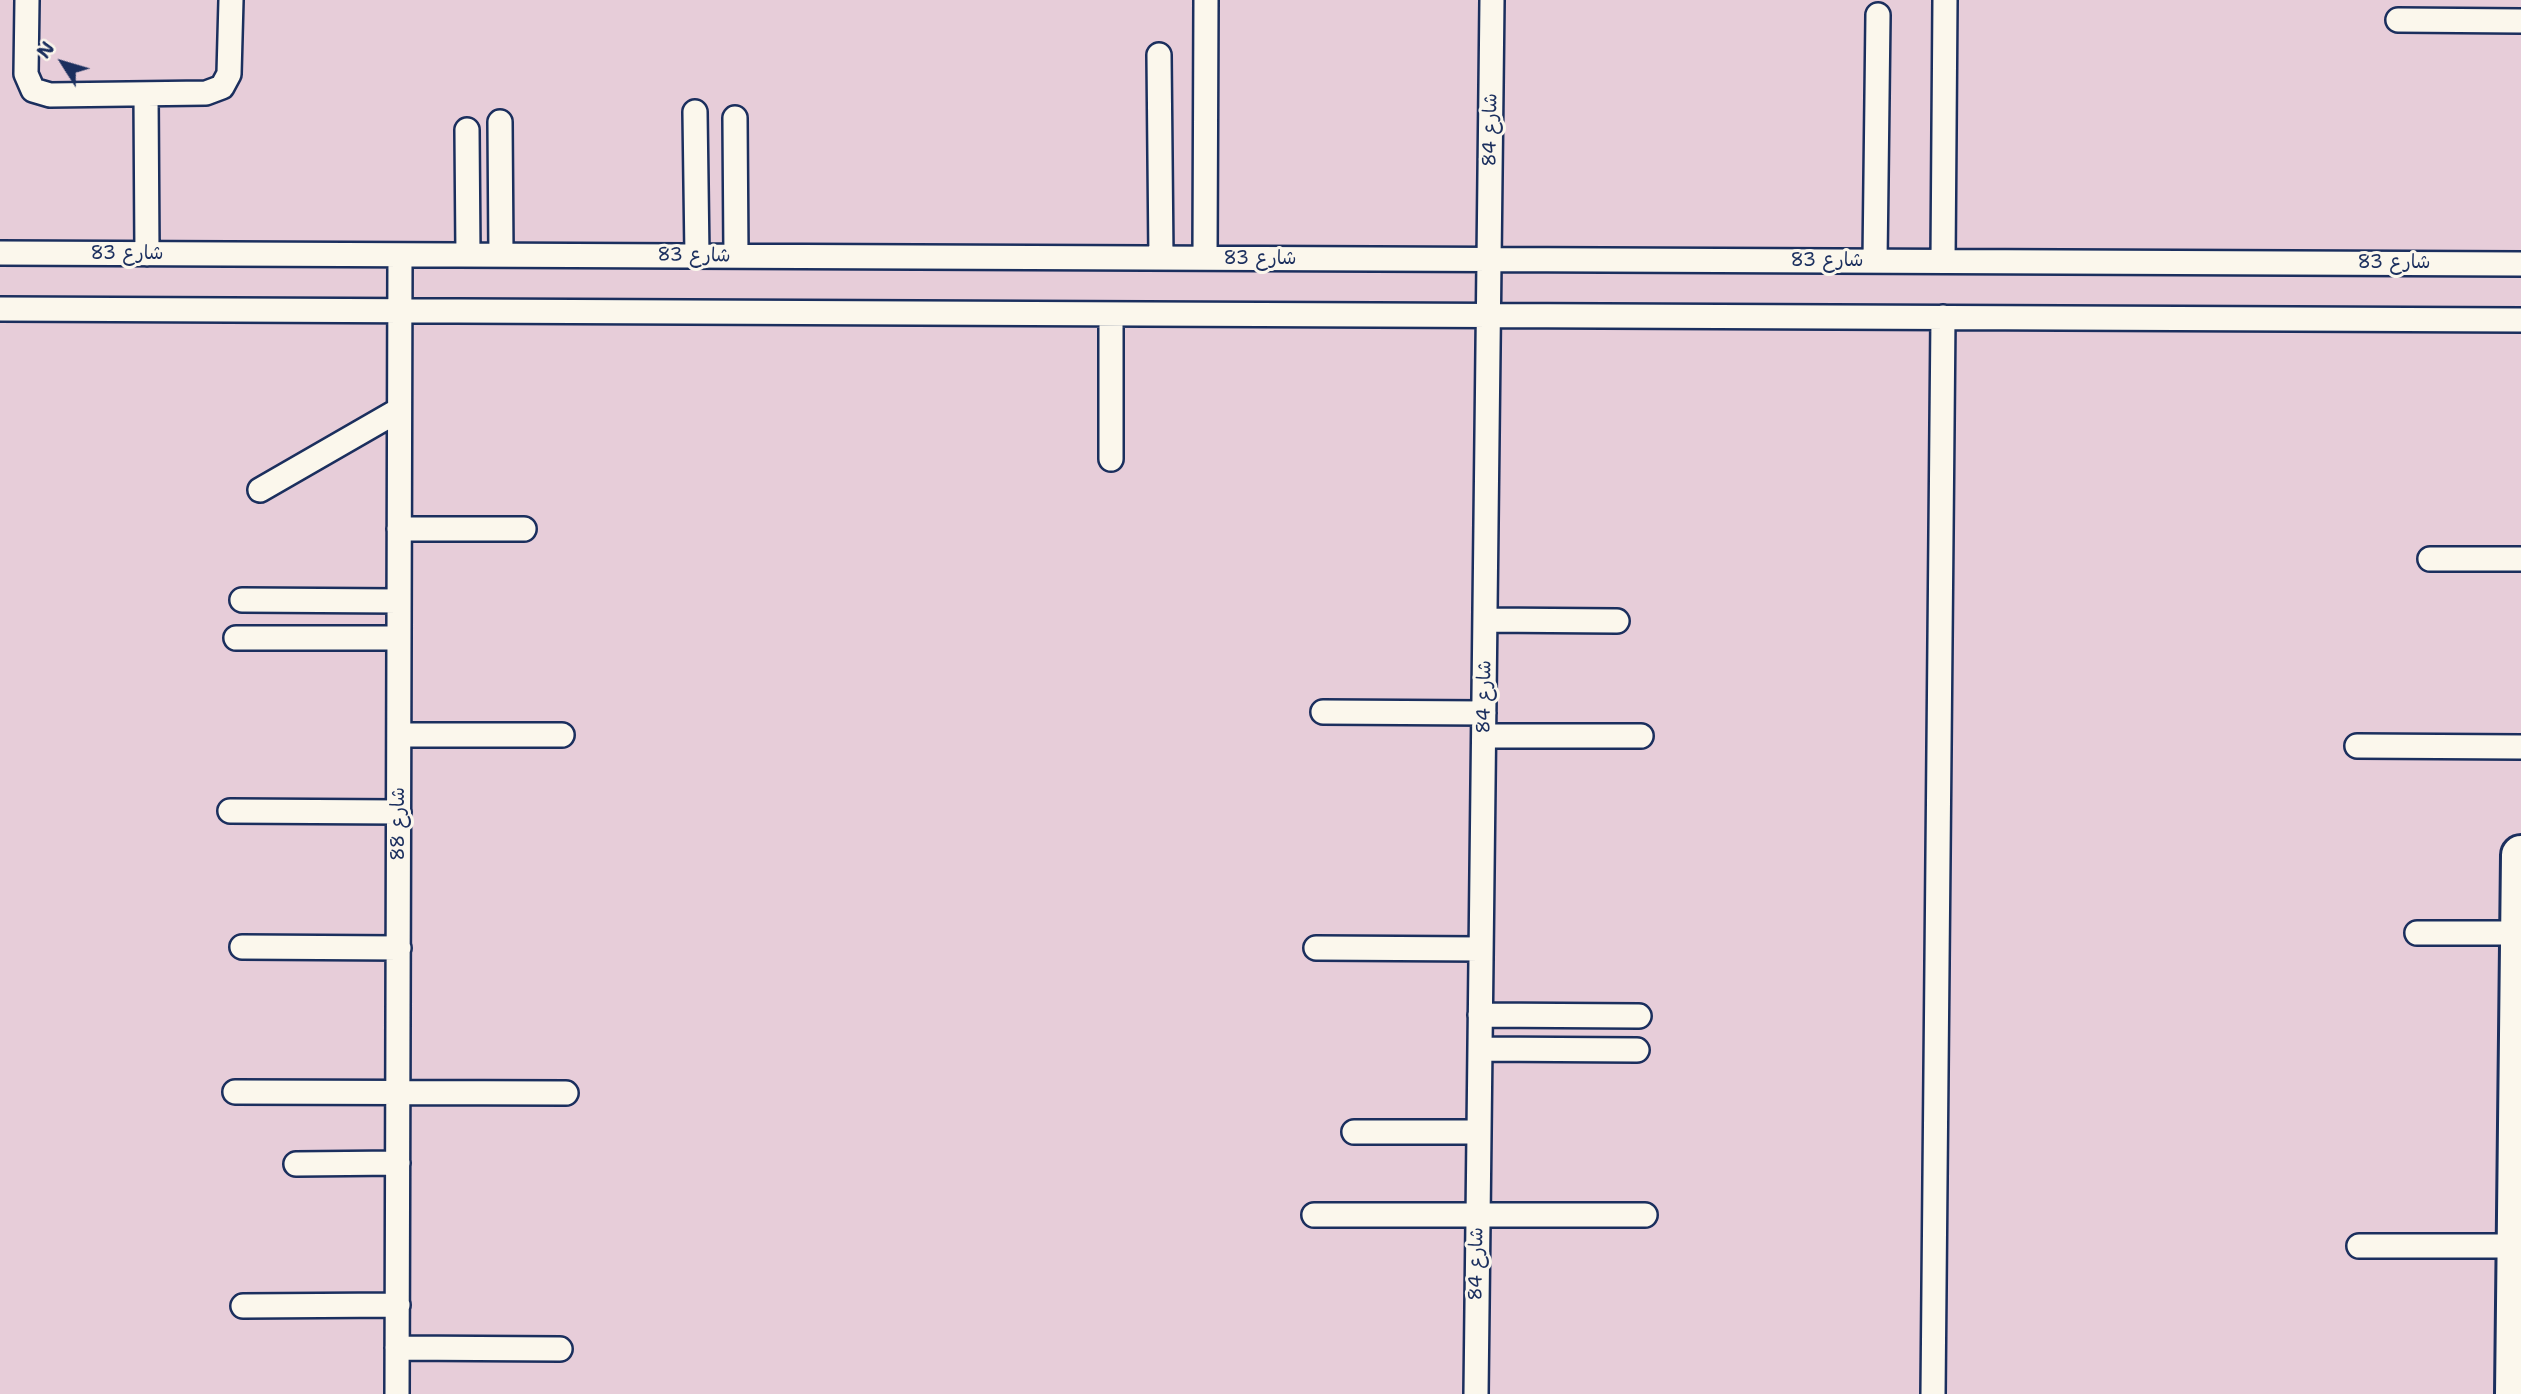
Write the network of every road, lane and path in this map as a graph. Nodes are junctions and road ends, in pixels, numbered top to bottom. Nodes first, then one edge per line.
1 (27, 0) edge
2 (231, 0) edge
3 (1206, 0) edge
4 (1492, 0) edge
5 (1945, 0) edge
6 (1878, 15) dead end
7 (2398, 20) dead end
8 (2521, 21) edge
9 (1159, 55) dead end
10 (146, 94) junction
11 (695, 112) dead end
12 (735, 118) dead end
13 (500, 121) dead end
14 (467, 130) dead end
15 (0, 253) edge
16 (148, 254) junction
17 (400, 255) junction
18 (468, 255) junction
19 (501, 255) junction
20 (696, 256) junction
21 (736, 256) junction
22 (1161, 258) junction
23 (1205, 258) junction
24 (1490, 259) junction
25 (1875, 261) junction
26 (1942, 261) junction
27 (2521, 264) edge
28 (0, 309) edge
29 (400, 311) junction
30 (1111, 314) junction
31 (1490, 316) junction
32 (1943, 317) junction
33 (2521, 320) edge
34 (400, 410) junction
35 (1111, 459) dead end
36 (260, 490) dead end
37 (399, 529) junction
38 (524, 529) dead end
39 (2430, 559) dead end
40 (2521, 559) edge
41 (242, 600) dead end
42 (399, 601) junction
43 (1485, 620) junction
44 (1616, 621) dead end
45 (236, 638) dead end
46 (399, 638) junction
47 (1323, 712) dead end
48 (1484, 724) junction
49 (399, 734) junction
50 (562, 735) dead end
51 (1642, 736) dead end
52 (2357, 746) dead end
53 (2521, 747) edge
54 (230, 811) dead end
55 (399, 812) junction
56 (2521, 855) edge
57 (2417, 933) dead end
58 (2520, 933) edge
59 (242, 947) dead end
60 (399, 948) junction
61 (1316, 948) dead end
62 (1481, 949) junction
63 (1480, 1016) junction
64 (1639, 1016) dead end
65 (1480, 1049) junction
66 (1637, 1049) dead end
67 (235, 1091) dead end
68 (398, 1093) junction
69 (566, 1093) dead end
70 (1353, 1132) dead end
71 (1479, 1132) junction
72 (398, 1163) junction
73 (296, 1164) dead end
74 (1314, 1215) dead end
75 (1478, 1215) junction
76 (1645, 1215) dead end
77 (2359, 1246) dead end
78 (2516, 1246) junction
79 (398, 1305) junction
80 (243, 1306) dead end
81 (397, 1348) junction
82 (560, 1349) dead end
83 (397, 1394) edge
84 (1476, 1394) edge
85 (1933, 1394) edge
86 (2515, 1394) edge

1 - 10 lane
2 - 10 lane
3 - 23 lane
4 - 24 lane, شارع 84
5 - 26 lane
6 - 25 lane
7 - 8 lane
9 - 22 lane
10 - 16 lane
11 - 20 lane
12 - 21 lane
13 - 19 lane
14 - 18 lane
15 - 16 lane, شارع 83
16 - 17 lane, شارع 83
17 - 18 lane, شارع 83
17 - 29 lane, شارع 88
18 - 19 lane, شارع 83
19 - 20 lane, شارع 83
20 - 21 lane, شارع 83
21 - 22 lane, شارع 83
22 - 23 lane, شارع 83
23 - 24 lane, شارع 83
24 - 25 lane, شارع 83
24 - 31 lane, شارع 84
25 - 26 lane, شارع 83
26 - 27 lane, شارع 83
28 - 29 lane
29 - 30 lane
29 - 34 lane, شارع 88
30 - 31 lane
30 - 35 lane
31 - 32 lane
31 - 43 lane, شارع 84
32 - 33 lane
32 - 85 lane
34 - 36 lane
34 - 37 lane, شارع 88
37 - 38 lane
37 - 42 lane, شارع 88
39 - 40 lane
41 - 42 lane
42 - 46 lane, شارع 88
43 - 44 lane
43 - 48 lane, شارع 84
45 - 46 lane
46 - 49 lane, شارع 88
47 - 48 lane
48 - 51 lane
48 - 62 lane, شارع 84
49 - 50 lane
49 - 55 lane, شارع 88
52 - 53 lane
54 - 55 lane
55 - 60 lane, شارع 88
56 - 58 street
57 - 58 lane
58 - 78 street
59 - 60 lane
60 - 68 lane, شارع 88
61 - 62 lane
62 - 63 lane, شارع 84
63 - 64 lane
63 - 65 lane, شارع 84
65 - 66 lane
65 - 71 lane, شارع 84
67 - 68 lane
68 - 69 lane
68 - 72 lane, شارع 88
70 - 71 lane
71 - 75 lane, شارع 84
72 - 73 lane
72 - 79 lane, شارع 88
74 - 75 lane
75 - 76 lane
75 - 84 lane, شارع 84
77 - 78 lane
78 - 86 street
79 - 80 lane
79 - 81 lane, شارع 88
81 - 82 lane
81 - 83 lane, شارع 88

